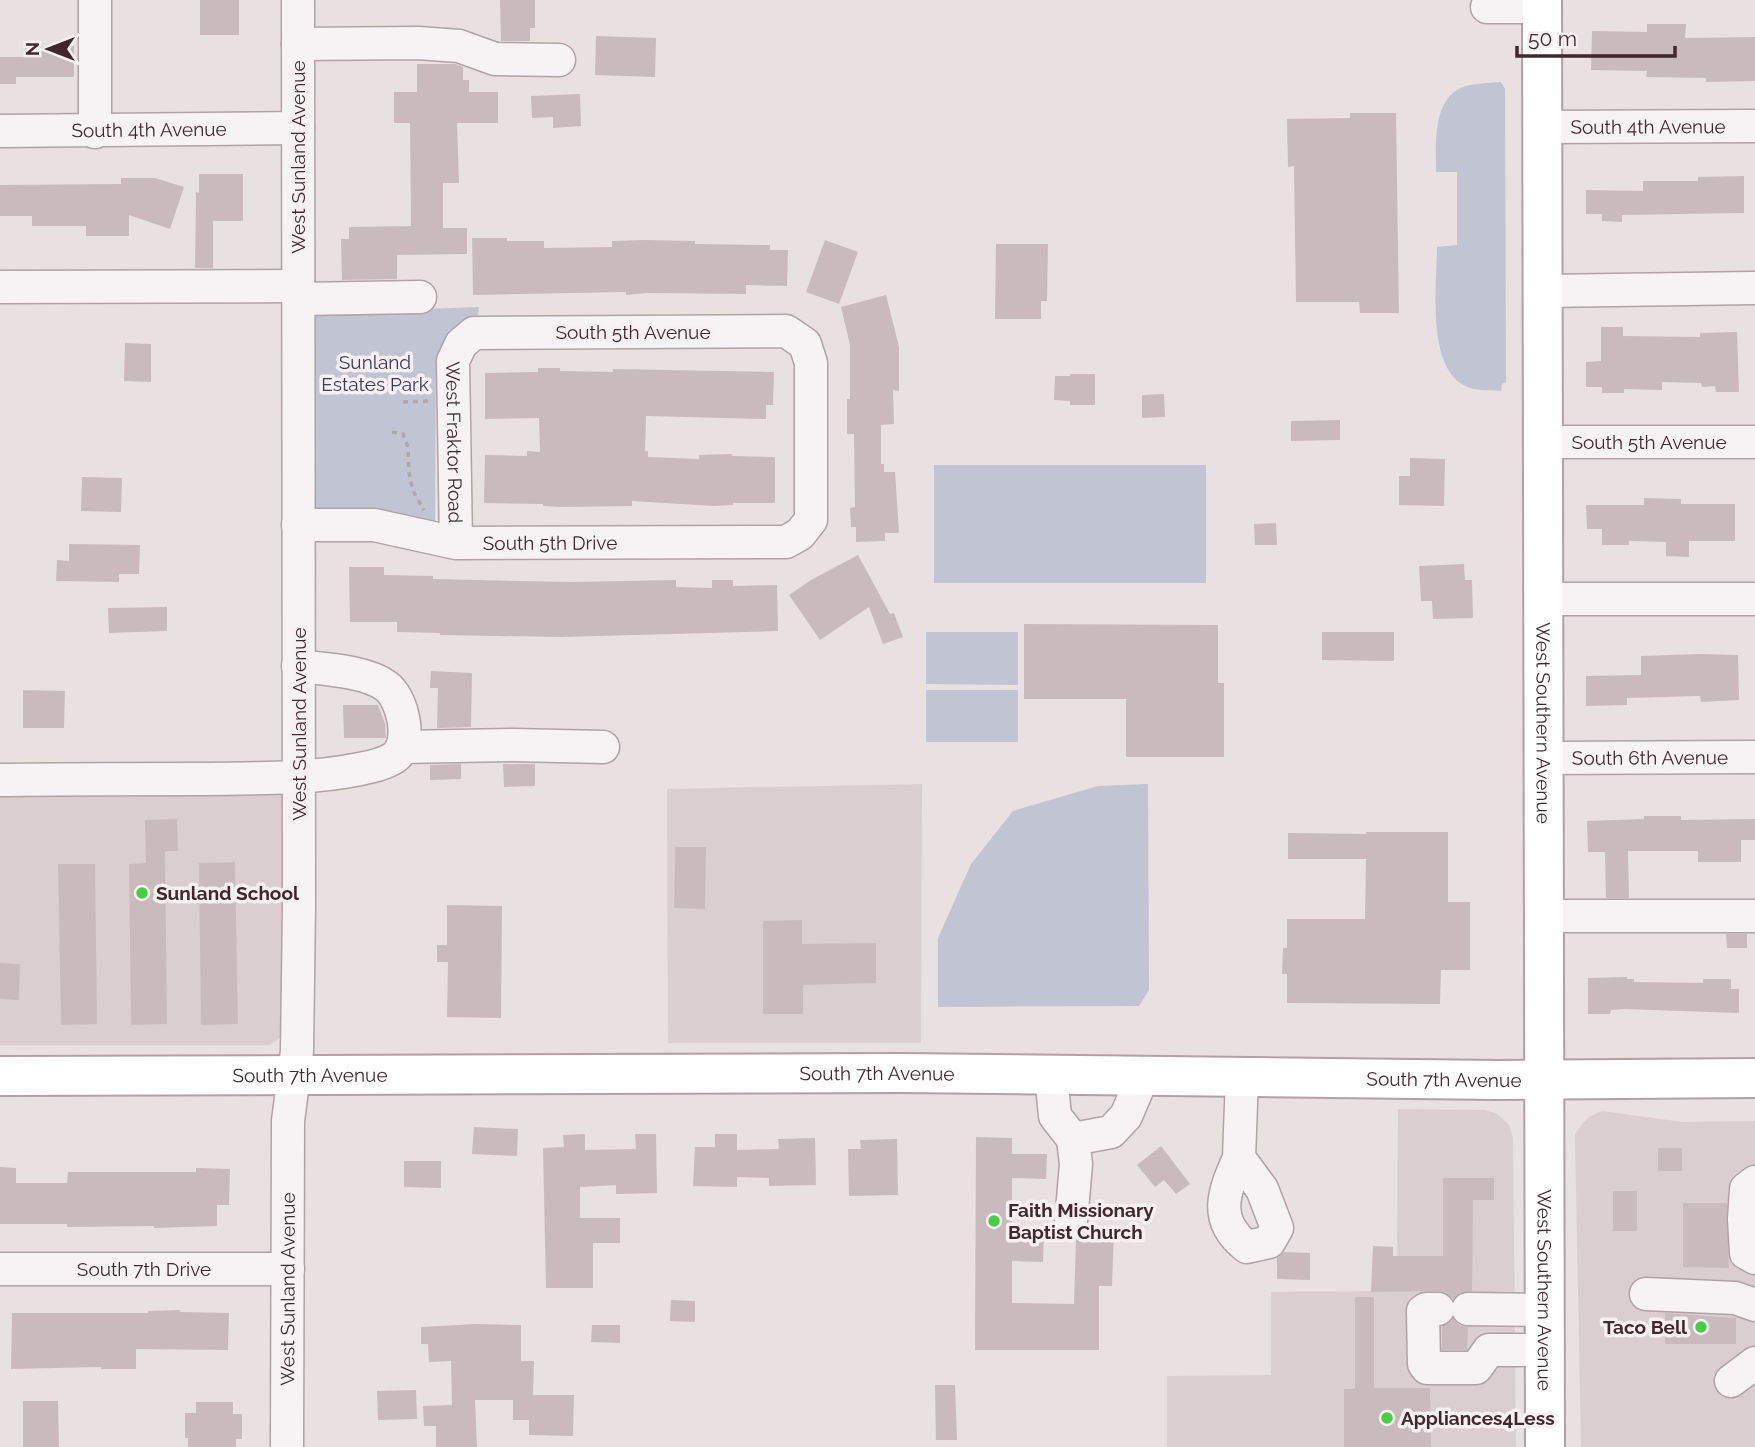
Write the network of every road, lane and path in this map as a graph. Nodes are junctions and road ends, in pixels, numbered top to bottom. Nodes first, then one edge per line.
1 (94, 0) edge
2 (298, 0) edge
3 (1542, 3) edge
4 (1487, 7) dead end
5 (298, 44) junction
6 (559, 60) dead end
7 (1755, 126) edge
8 (1542, 127) junction
9 (298, 128) junction
10 (0, 131) edge
11 (95, 132) junction
12 (0, 287) edge
13 (1755, 288) edge
14 (1544, 291) junction
15 (298, 293) junction
16 (420, 297) dead end
17 (461, 344) joint
18 (434, 400) dead end
19 (403, 402) dead end
20 (391, 432) dead end
21 (1544, 442) junction
22 (1755, 442) edge
23 (424, 510) dead end
24 (298, 524) junction
25 (800, 534) joint
26 (456, 543) junction
27 (1544, 599) junction
28 (1755, 599) edge
29 (298, 666) junction
30 (402, 747) junction
31 (603, 747) dead end
32 (1543, 758) junction
33 (1755, 758) edge
34 (299, 778) junction
35 (0, 780) edge
36 (1544, 916) junction
37 (1755, 916) edge
38 (1051, 1074) junction
39 (294, 1075) junction
40 (0, 1076) edge
41 (1143, 1076) junction
42 (1242, 1077) junction
43 (1755, 1077) edge
44 (1544, 1079) junction
45 (1073, 1139) junction
46 (1239, 1158) dead end
47 (1755, 1182) edge
48 (1071, 1222) dead end
49 (1755, 1258) edge
50 (0, 1269) edge
51 (288, 1269) junction
52 (1646, 1294) dead end
53 (1755, 1305) edge
54 (1465, 1309) junction
55 (1545, 1310) junction
56 (1489, 1350) junction
57 (1545, 1350) junction
58 (287, 1447) edge
59 (1545, 1447) edge

1 - 11 street
2 - 5 street, West Sunland Avenue
3 - 4 street
3 - 8 main road, West Southern Avenue
5 - 6 street
5 - 9 street, West Sunland Avenue
7 - 8 street, South 4th Avenue
8 - 14 main road, West Southern Avenue
9 - 11 street, South 4th Avenue
9 - 15 street, West Sunland Avenue
10 - 11 street, South 4th Avenue
12 - 15 street
13 - 14 street
14 - 21 main road, West Southern Avenue
15 - 16 street
15 - 24 street, West Sunland Avenue
17 - 25 street, South 5th Avenue
17 - 26 street, West Fraktor Road
18 - 19 path
20 - 23 path
21 - 22 street, South 5th Avenue
21 - 27 main road, West Southern Avenue
24 - 26 street, South 5th Drive
24 - 29 street, West Sunland Avenue
25 - 26 street, South 5th Drive
27 - 28 street
27 - 32 main road, West Southern Avenue
29 - 30 street
29 - 34 street, West Sunland Avenue
30 - 31 street
30 - 34 street
32 - 33 street, South 6th Avenue
32 - 36 main road, West Southern Avenue
34 - 35 street
34 - 39 street, West Sunland Avenue
36 - 37 street
36 - 44 main road, West Southern Avenue
38 - 39 main road, South 7th Avenue
38 - 41 main road, South 7th Avenue
38 - 45 street
39 - 40 main road, South 7th Avenue
39 - 51 street, West Sunland Avenue
41 - 42 main road, South 7th Avenue
41 - 45 street
42 - 44 main road, South 7th Avenue
42 - 46 street
43 - 44 main road, South 7th Avenue
44 - 55 main road, West Southern Avenue
45 - 48 street
47 - 49 street
50 - 51 street, South 7th Drive
51 - 58 street, West Sunland Avenue
52 - 53 street
54 - 55 street
54 - 56 street
54 - 56 street
55 - 57 main road, West Southern Avenue
56 - 57 street
57 - 59 main road, West Southern Avenue

